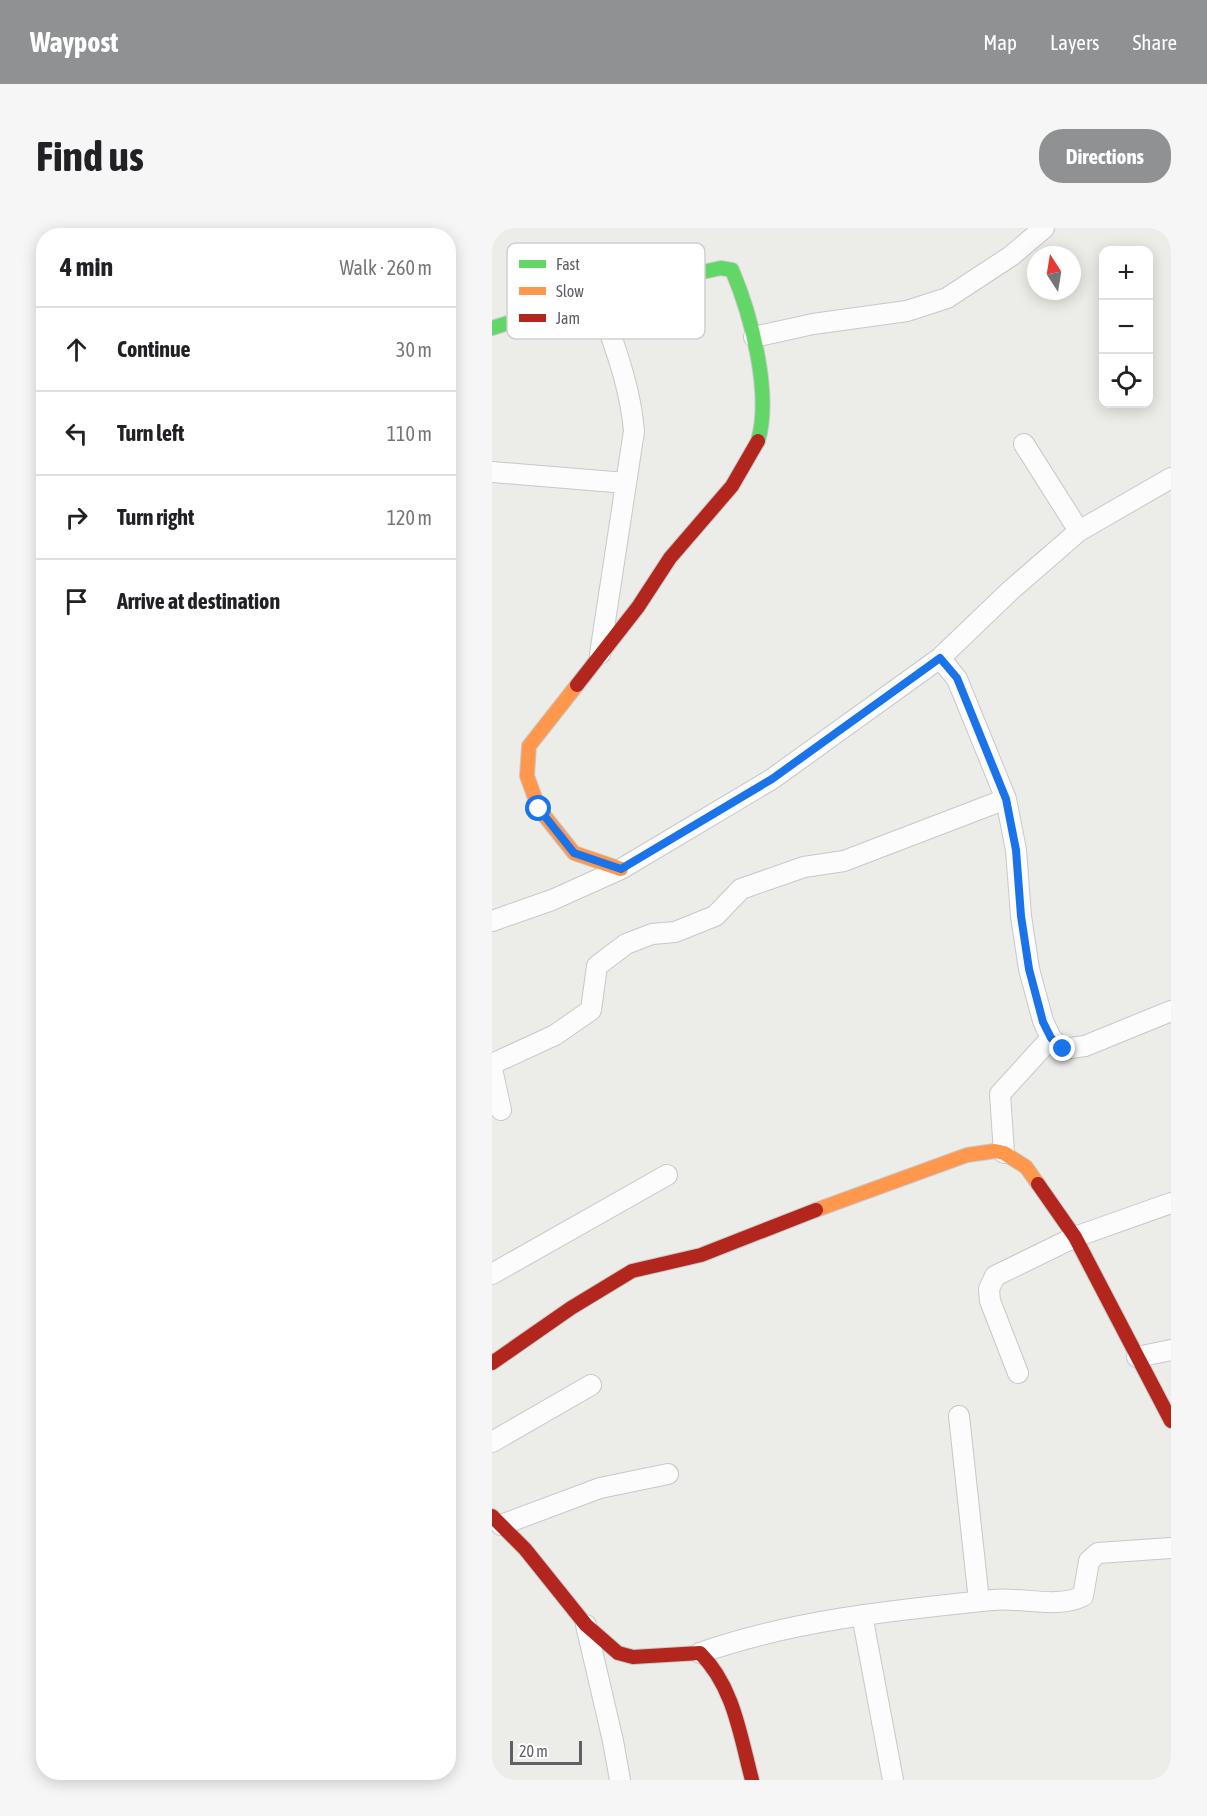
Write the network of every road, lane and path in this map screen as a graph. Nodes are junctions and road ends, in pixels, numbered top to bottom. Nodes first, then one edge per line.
1 (1044, 228) edge
2 (705, 271) edge
3 (507, 323) edge
4 (492, 328) edge
5 (754, 337) junction
6 (611, 339) edge
7 (1024, 444) dead end
8 (492, 472) edge
9 (1171, 478) edge
10 (626, 483) junction
11 (1079, 531) junction
12 (600, 654) junction
13 (940, 658) junction
14 (1006, 799) junction
15 (621, 869) junction
16 (492, 921) edge
17 (1171, 1011) edge
18 (1051, 1038) junction
19 (492, 1064) edge
20 (492, 1069) edge
21 (501, 1110) dead end
22 (1004, 1153) junction
23 (667, 1175) dead end
24 (1171, 1203) edge
25 (1075, 1237) junction
26 (492, 1274) edge
27 (1171, 1350) edge
28 (1137, 1357) junction
29 (492, 1363) edge
30 (1018, 1373) dead end
31 (591, 1385) dead end
32 (959, 1416) dead end
33 (1171, 1421) edge
34 (492, 1442) edge
35 (668, 1474) dead end
36 (496, 1521) edge
37 (1171, 1548) edge
38 (979, 1601) junction
39 (862, 1615) junction
40 (586, 1625) junction
41 (700, 1653) junction
42 (620, 1780) edge
43 (752, 1780) edge
44 (893, 1780) edge

1 - 5 street
2 - 5 street
3 - 4 street
5 - 12 street
6 - 10 street
7 - 11 street
8 - 10 street
9 - 11 street
10 - 12 street
11 - 13 street
12 - 15 street
13 - 14 street
13 - 15 street
14 - 18 street
14 - 19 street
15 - 16 street
17 - 18 street
18 - 22 street
20 - 21 street
22 - 25 street
22 - 29 street
23 - 26 street
24 - 25 street
25 - 28 street
25 - 30 street
27 - 28 street
28 - 33 street
31 - 34 street
32 - 38 street
35 - 36 street
36 - 40 street
37 - 38 street
38 - 39 street
39 - 41 street
39 - 44 street
40 - 41 street
40 - 42 street
41 - 43 street

